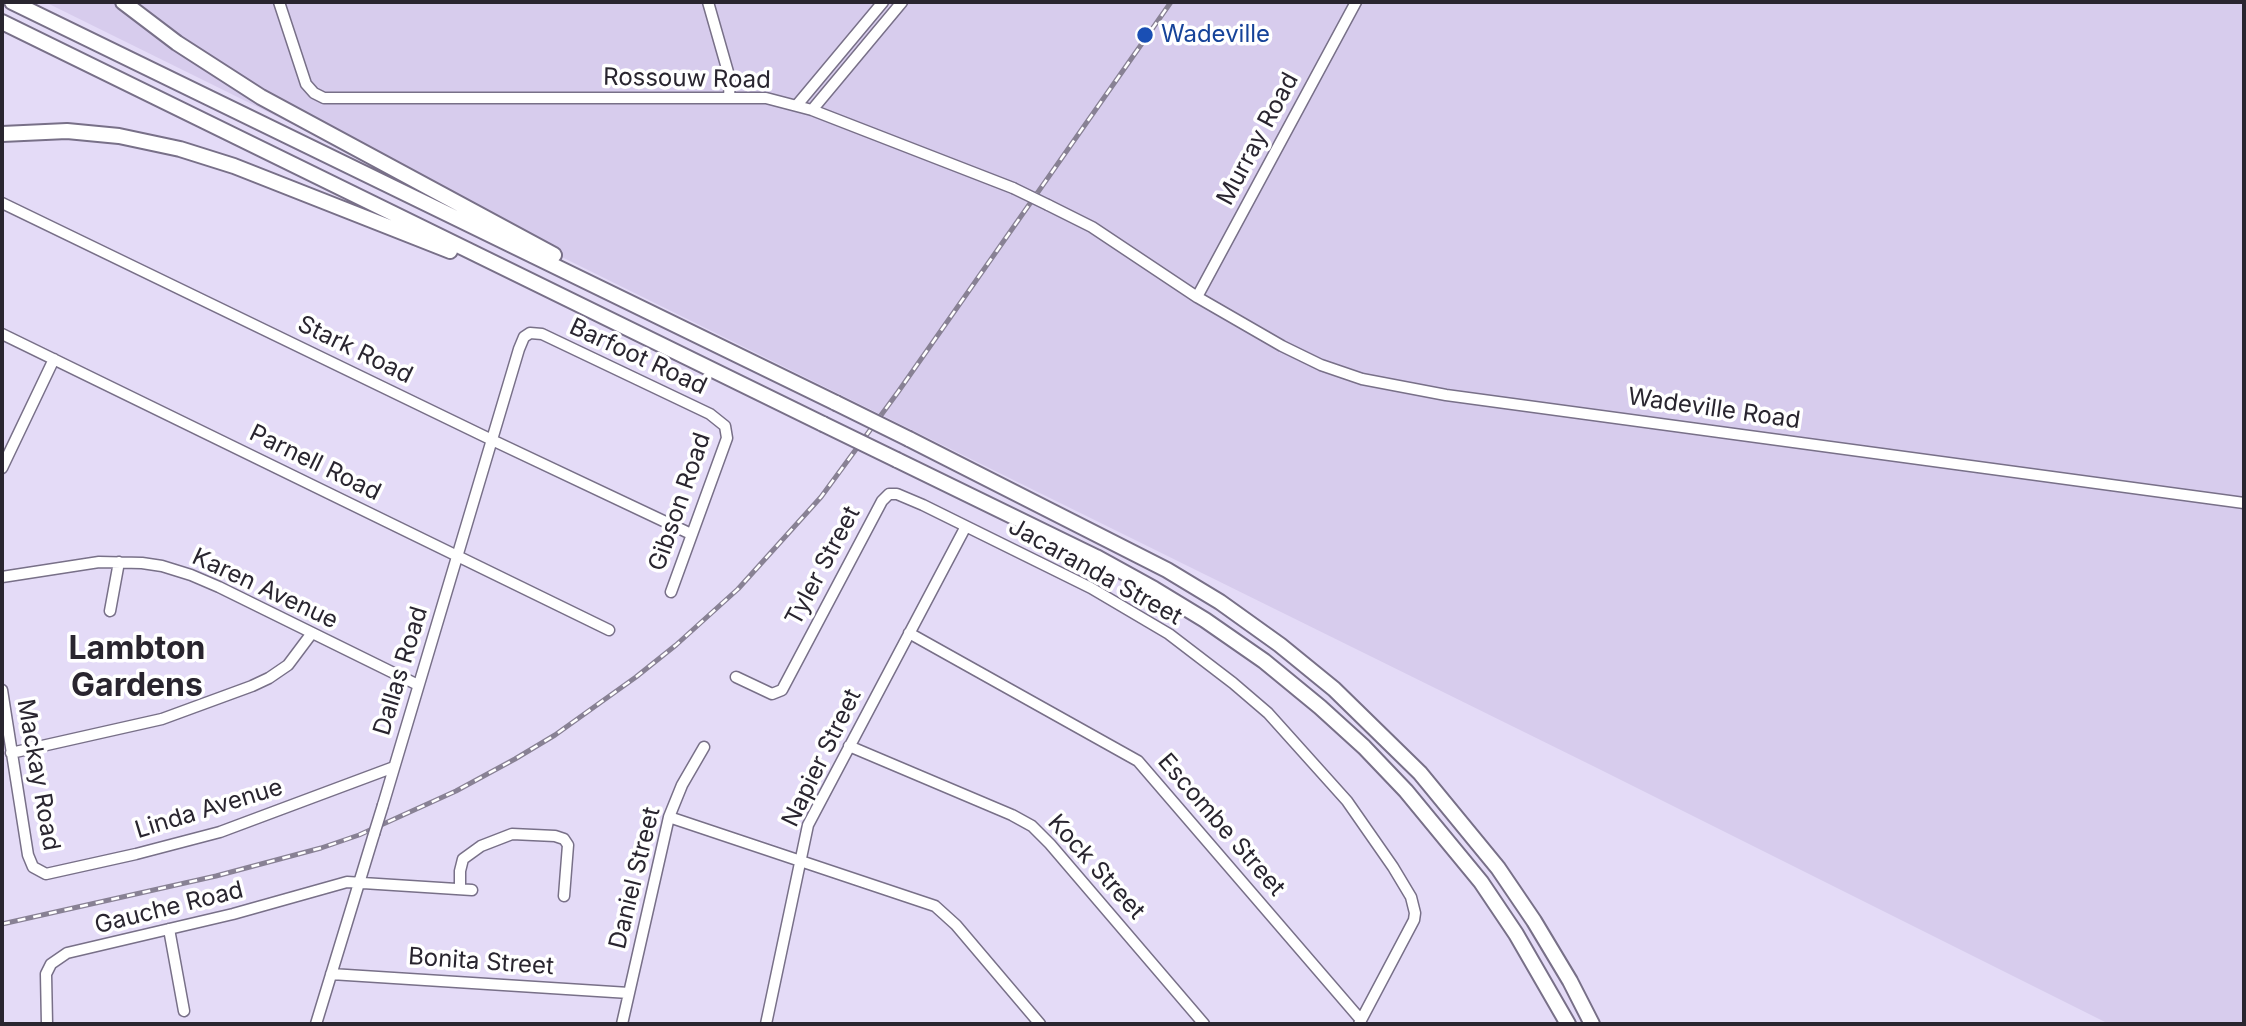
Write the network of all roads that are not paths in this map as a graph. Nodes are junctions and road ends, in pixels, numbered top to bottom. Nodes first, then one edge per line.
1 (12, 2) edge
2 (123, 2) edge
3 (132, 2) edge
4 (279, 2) edge
5 (708, 2) edge
6 (883, 2) edge
7 (1356, 2) edge
8 (897, 3) edge
9 (2, 22) edge
10 (159, 29) junction
11 (729, 96) junction
12 (797, 105) junction
13 (812, 110) junction
14 (2, 126) edge
15 (24, 132) junction
16 (2, 134) edge
17 (2, 202) edge
18 (495, 264) junction
19 (1197, 297) junction
20 (661, 318) junction
21 (530, 333) joint
22 (2, 334) edge
23 (54, 359) junction
24 (725, 426) joint
25 (492, 440) junction
26 (2, 468) edge
27 (2244, 503) edge
28 (965, 528) junction
29 (691, 534) junction
30 (457, 556) junction
31 (119, 562) junction
32 (2, 577) edge
33 (671, 592) dead end
34 (110, 611) dead end
35 (609, 630) dead end
36 (312, 633) junction
37 (909, 634) junction
38 (736, 677) dead end
39 (418, 685) junction
40 (2, 690) edge
41 (849, 746) junction
42 (704, 747) dead end
43 (11, 753) junction
44 (394, 767) junction
45 (669, 817) junction
46 (799, 860) junction
47 (33, 867) joint
48 (358, 883) junction
49 (460, 889) junction
50 (472, 890) dead end
51 (564, 896) dead end
52 (169, 929) junction
53 (331, 974) junction
54 (629, 993) junction
55 (184, 1011) dead end
56 (1360, 1022) edge
57 (47, 1024) edge
58 (316, 1024) edge
59 (622, 1024) edge
60 (765, 1024) edge
61 (1040, 1024) edge
62 (1204, 1024) edge
63 (1568, 1024) edge
64 (1592, 1024) edge

1 - 20 highway
2 - 10 highway
3 - 10 highway
4 - 11 street, Rossouw Road
5 - 11 street
6 - 12 street
7 - 19 street, Murray Road
8 - 13 street
9 - 18 highway
10 - 20 highway
11 - 12 street, Rossouw Road
12 - 13 street, Rossouw Road
13 - 19 street, Rossouw Road, bridge
14 - 15 highway
15 - 16 highway
15 - 18 highway
17 - 25 street, Stark Road
18 - 63 highway, bridge
19 - 27 street, Wadeville Road
20 - 64 highway, bridge
21 - 24 street, Barfoot Road
21 - 25 street, Dallas Road
22 - 23 street, Parnell Road
23 - 26 street
23 - 30 street, Parnell Road
24 - 29 street, Gibson Road
25 - 29 street, Stark Road
25 - 30 street, Dallas Road
28 - 37 street, Napier Street
28 - 38 street, Tyler Street
28 - 56 street, Jacaranda Street
29 - 33 street, Gibson Road
30 - 35 street, Parnell Road
30 - 39 street, Dallas Road
31 - 32 street, Karen Avenue
31 - 34 street
31 - 36 street, Karen Avenue
36 - 39 street, Karen Avenue
36 - 43 street
37 - 41 street, Napier Street
37 - 56 street, Escombe Street
39 - 44 street, Dallas Road
40 - 43 street, Mackay Road
41 - 46 street, Napier Street
41 - 62 street, Kock Street
42 - 45 street, Daniel Street
43 - 47 street, Mackay Road
44 - 47 street, Linda Avenue
44 - 48 street, Dallas Road, bridge
45 - 46 street
45 - 54 street, Daniel Street
46 - 60 street, Napier Street
46 - 61 street
48 - 49 street, Gauche Road
48 - 52 street, Gauche Road
48 - 53 street, Dallas Road
49 - 50 street, Gauche Road
49 - 51 street
52 - 55 street
52 - 57 street, Gauche Road
53 - 54 street, Bonita Street
53 - 58 street, Dallas Road
54 - 59 street, Daniel Street

